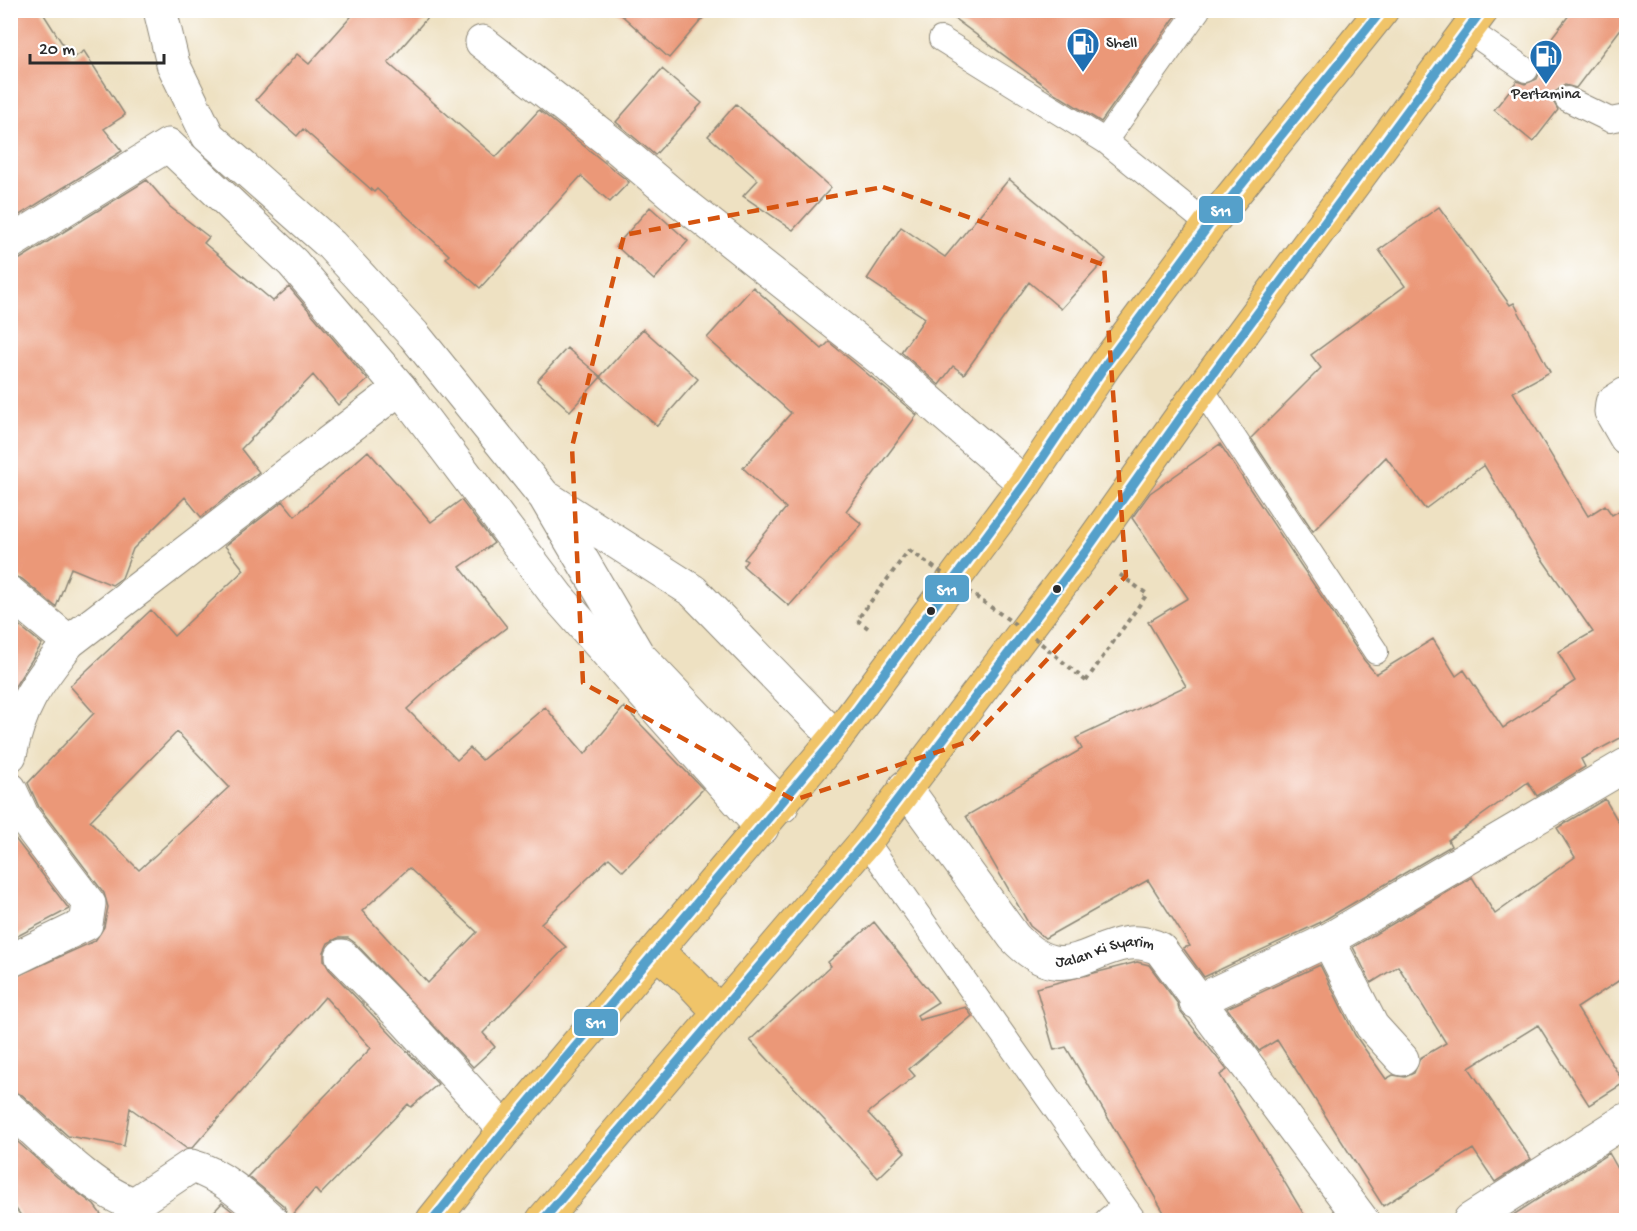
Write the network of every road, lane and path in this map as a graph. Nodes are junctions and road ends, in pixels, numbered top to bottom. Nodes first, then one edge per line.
1 (160, 10) edge
2 (1198, 10) edge
3 (1381, 11) edge
4 (1475, 20) edge
5 (941, 39) dead end
6 (482, 42) dead end
7 (1526, 70) dead end
8 (1567, 99) dead end
9 (1626, 117) edge
10 (1104, 141) junction
11 (1209, 225) junction
12 (10, 243) edge
13 (400, 388) junction
14 (1201, 388) junction
15 (1626, 394) edge
16 (1626, 438) edge
17 (1025, 484) junction
18 (545, 497) junction
19 (1086, 551) junction
20 (10, 593) edge
21 (69, 642) junction
22 (1376, 652) dead end
23 (898, 654) junction
24 (836, 738) junction
25 (10, 756) edge
26 (1626, 765) edge
27 (905, 787) junction
28 (10, 789) edge
29 (772, 817) junction
30 (866, 841) junction
31 (1328, 940) junction
32 (657, 952) junction
33 (342, 956) dead end
34 (10, 961) edge
35 (1196, 1002) junction
36 (720, 1013) junction
37 (1402, 1059) dead end
38 (10, 1109) edge
39 (1626, 1120) edge
40 (505, 1130) junction
41 (127, 1212) edge
42 (1121, 1216) edge
43 (272, 1221) edge
44 (433, 1221) edge
45 (543, 1221) edge
46 (1362, 1221) edge
47 (1470, 1221) edge

1 - 18 street
2 - 10 lane
3 - 11 main road
4 - 7 lane
4 - 14 main road
5 - 10 lane
6 - 17 street
8 - 9 lane
10 - 11 lane
11 - 17 main road
12 - 13 street
13 - 21 street
13 - 29 street
14 - 19 main road
14 - 22 lane
15 - 16 street
17 - 23 main road
18 - 24 street
18 - 29 street
19 - 23 path, bridge
19 - 27 main road
20 - 21 street
21 - 25 street
23 - 24 main road
24 - 29 main road
26 - 31 street
27 - 30 main road
27 - 35 street, Jalan Ki Syarim
28 - 34 street
29 - 32 main road
30 - 36 main road
30 - 42 lane
31 - 35 street
31 - 37 street
32 - 36 main road
32 - 40 main road
33 - 40 street
35 - 46 street, Jalan Ki Syarim
36 - 45 main road
38 - 41 street
39 - 47 street
40 - 44 main road
41 - 43 street

